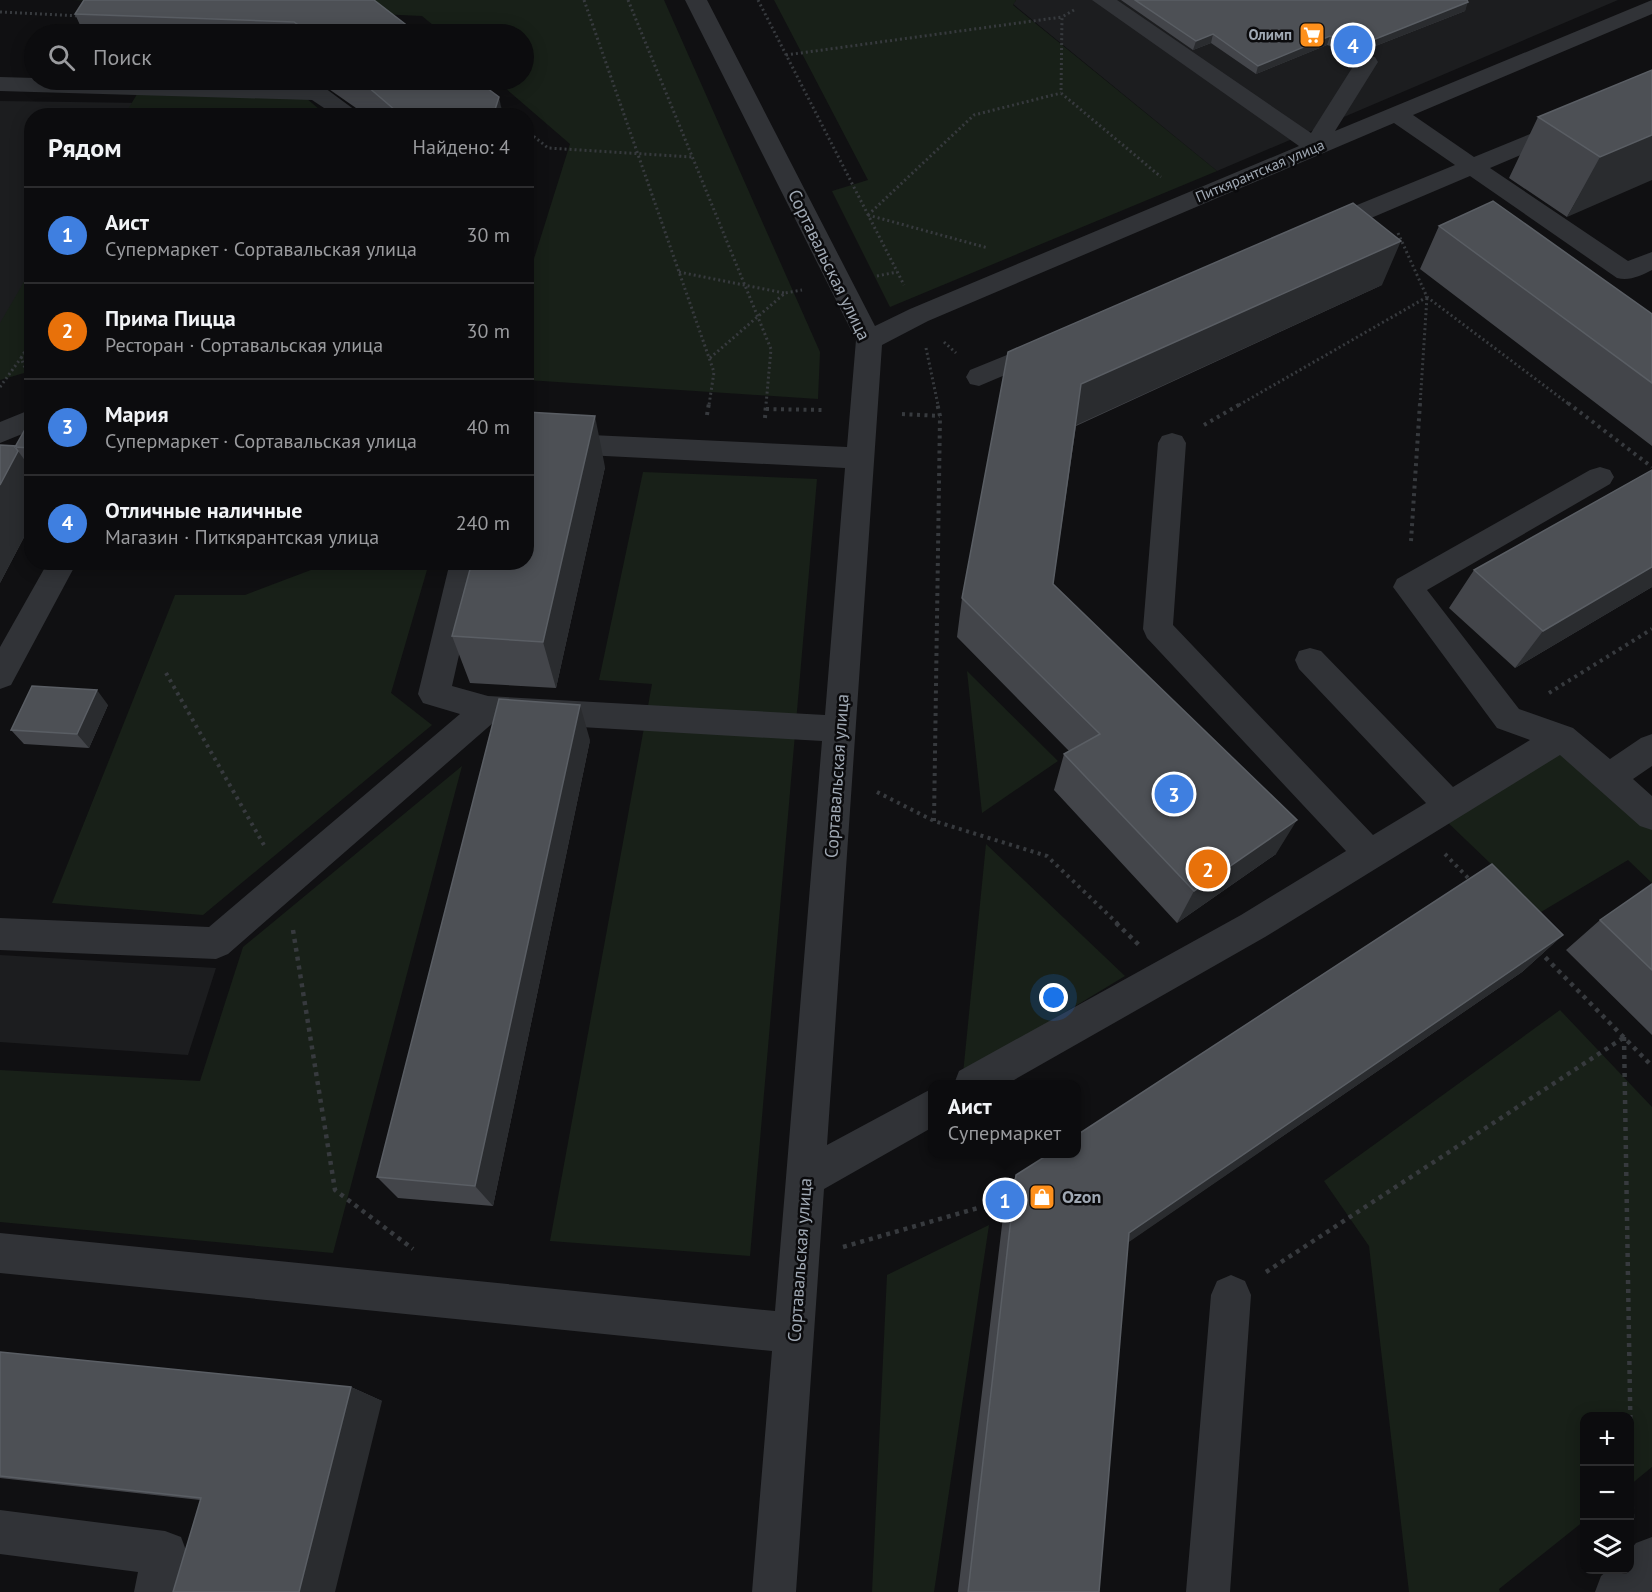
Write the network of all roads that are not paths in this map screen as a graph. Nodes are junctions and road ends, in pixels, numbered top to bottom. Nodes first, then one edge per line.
1 (696, 0) edge
2 (1605, 0) edge
3 (1093, 3) edge
4 (1642, 10) edge
5 (1367, 62) dead end
6 (0, 84) edge
7 (24, 85) edge
8 (211, 90) edge
9 (340, 108) edge
10 (1397, 116) junction
11 (1592, 118) edge
12 (1314, 147) junction
13 (1471, 166) junction
14 (1296, 240) edge
15 (1652, 260) edge
16 (1066, 339) edge
17 (869, 340) junction
18 (979, 377) road end
19 (24, 422) edge
20 (0, 433) edge
21 (534, 442) edge
22 (1172, 443) road end
23 (861, 458) junction
24 (1600, 477) dead end
25 (59, 570) edge
26 (463, 570) edge
27 (1310, 660) dead end
28 (0, 676) edge
29 (488, 710) junction
30 (841, 729) junction
31 (1563, 737) junction
32 (1652, 748) edge
33 (1609, 778) junction
34 (1450, 806) junction
35 (1652, 816) edge
36 (1371, 855) junction
37 (0, 934) edge
38 (979, 1080) edge
39 (928, 1109) edge
40 (806, 1178) junction
41 (0, 1253) edge
42 (1231, 1295) road end
43 (794, 1333) junction
44 (0, 1532) edge
45 (156, 1592) edge
46 (774, 1592) edge
47 (1208, 1592) edge

1 - 17 street, Сортавальская улица
2 - 4 street
3 - 12 street
4 - 10 street, Питкярантская улица
5 - 12 street
6 - 7 street
8 - 9 street
10 - 12 street, Питкярантская улица
10 - 13 street
11 - 13 street
12 - 17 street, Питкярантская улица
13 - 14 street
13 - 15 street
16 - 18 street
17 - 23 street, Сортавальская улица
19 - 20 street
21 - 23 street
22 - 36 street
23 - 30 street, Сортавальская улица
24 - 31 street
25 - 28 street
26 - 29 street
27 - 34 street
29 - 30 street
29 - 37 street
30 - 40 street, Сортавальская улица
31 - 33 street
31 - 34 street
32 - 33 street
33 - 35 street
34 - 36 street
36 - 38 street
39 - 40 street
40 - 43 street, Сортавальская улица
41 - 43 street
42 - 47 street
43 - 46 street, Сортавальская улица
44 - 45 street

